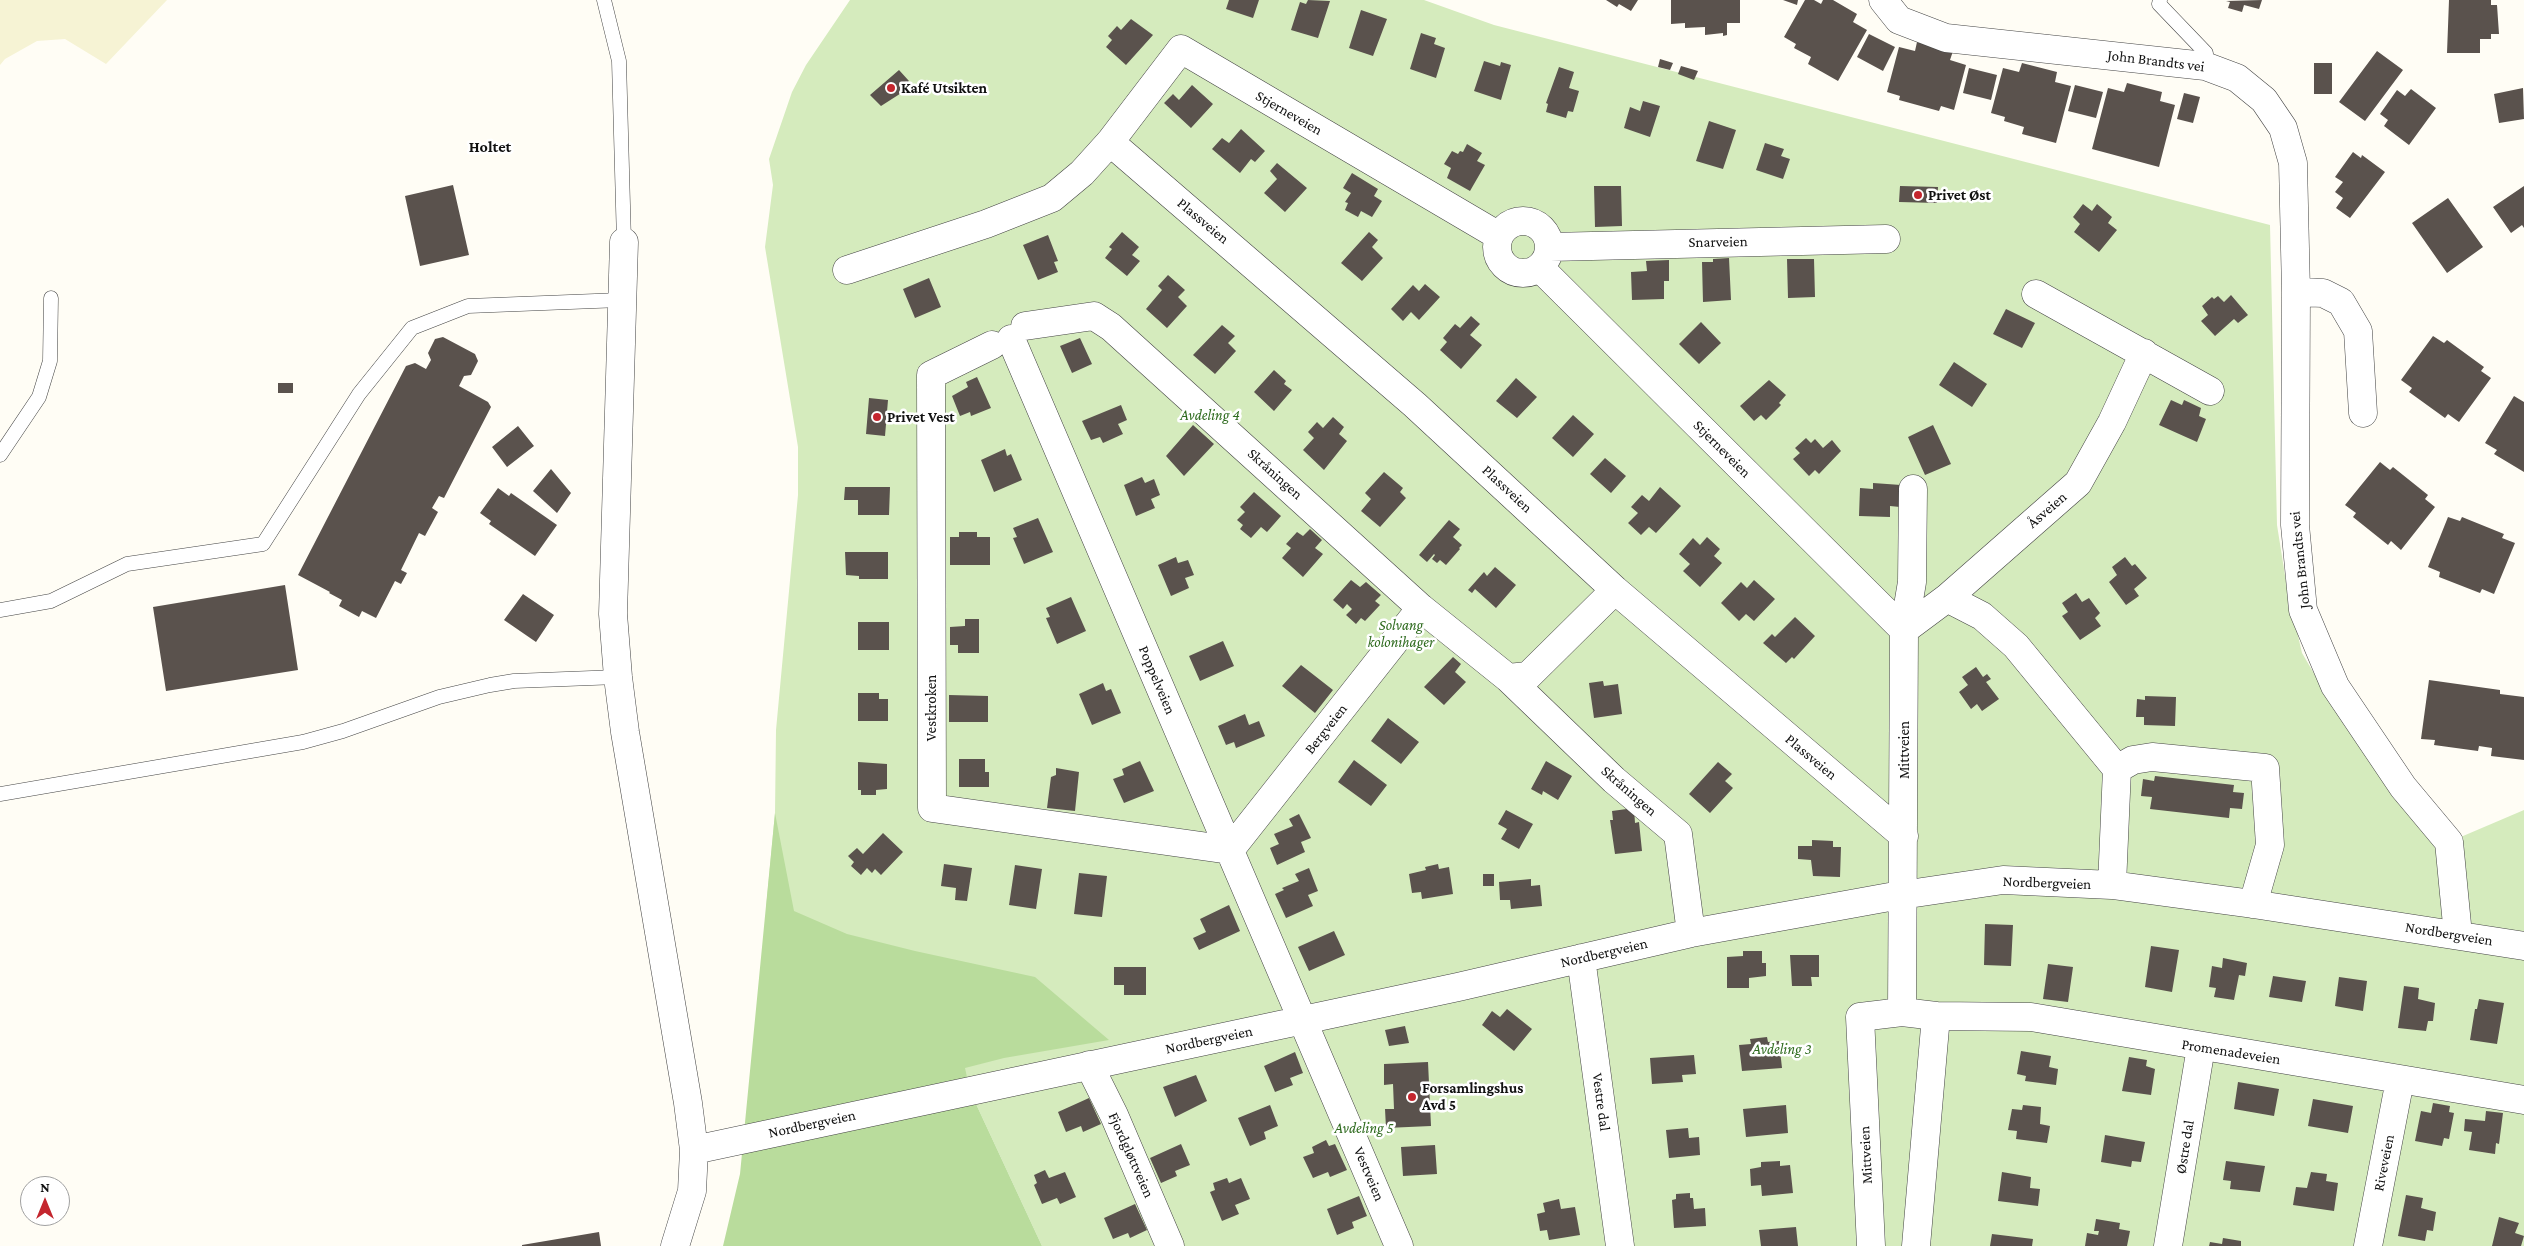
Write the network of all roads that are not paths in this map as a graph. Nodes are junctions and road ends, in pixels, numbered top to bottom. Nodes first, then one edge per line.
1 (604, 0) edge
2 (615, 0) edge
3 (1884, 0) edge
4 (2160, 0) edge
5 (609, 16) junction
6 (2205, 66) junction
7 (1110, 142) junction
8 (1499, 236) junction
9 (1886, 238) dead end
10 (624, 242) joint
11 (1545, 258) junction
12 (847, 270) dead end
13 (2296, 292) junction
14 (2036, 294) dead end
15 (51, 298) dead end
16 (621, 300) junction
17 (1009, 337) junction
18 (2144, 353) junction
19 (2210, 391) dead end
20 (2363, 413) dead end
21 (0, 455) edge
22 (1913, 489) dead end
23 (1615, 590) junction
24 (1947, 598) junction
25 (1421, 608) junction
26 (0, 610) edge
27 (1904, 630) junction
28 (618, 677) junction
29 (1508, 678) junction
30 (2117, 769) junction
31 (0, 794) edge
32 (1904, 836) junction
33 (1230, 850) junction
34 (2112, 885) junction
35 (1903, 894) junction
36 (2253, 904) junction
37 (1691, 933) junction
38 (2458, 935) junction
39 (2524, 946) edge
40 (1581, 958) junction
41 (1902, 1012) junction
42 (1936, 1016) junction
43 (1304, 1020) junction
44 (2202, 1047) junction
45 (1089, 1065) junction
46 (2400, 1080) junction
47 (2524, 1100) edge
48 (694, 1150) junction
49 (675, 1246) edge
50 (1170, 1246) edge
51 (1399, 1246) edge
52 (1620, 1246) edge
53 (1871, 1246) edge
54 (1916, 1246) edge
55 (2168, 1246) edge
56 (2368, 1246) edge

1 - 5 lane
2 - 5 lane
3 - 6 street, John Brandts vei
4 - 6 lane
5 - 10 lane
6 - 13 street, John Brandts vei
7 - 8 street, Stjerneveien
7 - 12 street
7 - 23 street, Plassveien
8 - 11 street
8 - 11 street
9 - 11 street, Snarveien
10 - 16 street
11 - 27 street, Stjerneveien
13 - 20 street
13 - 38 street, John Brandts vei
14 - 18 street
15 - 21 lane
16 - 26 lane
16 - 28 street
17 - 25 street, Skråningen
17 - 33 street, Poppelveien
17 - 33 street, Vestkroken
18 - 19 street
18 - 24 street, Åsveien
22 - 27 street, Mittveien
23 - 29 street
23 - 32 street, Plassveien
24 - 27 street, Åsveien
24 - 30 street
25 - 29 street, Skråningen
25 - 33 street, Bergveien
27 - 32 street, Mittveien
28 - 31 lane
28 - 48 street
29 - 37 street, Skråningen
30 - 34 street
30 - 36 street
32 - 35 street, Mittveien
33 - 43 street, Poppelveien
34 - 35 street, Nordbergveien
34 - 36 street, Nordbergveien
35 - 37 street, Nordbergveien
35 - 41 street, Mittveien
36 - 38 street, Nordbergveien
37 - 40 street, Nordbergveien
38 - 39 street, Nordbergveien
40 - 43 street, Nordbergveien
40 - 52 street, Vestre dal
41 - 42 street, Mittveien
41 - 53 street, Mittveien
42 - 44 street, Promenadeveien
42 - 54 street
43 - 45 street, Nordbergveien
43 - 51 street, Vestveien
44 - 46 street, Promenadeveien
44 - 55 street, Østre dal
45 - 48 street, Nordbergveien
45 - 50 street, Fjordgløttveien
46 - 47 street, Promenadeveien
46 - 56 street, Riveveien
48 - 49 street

